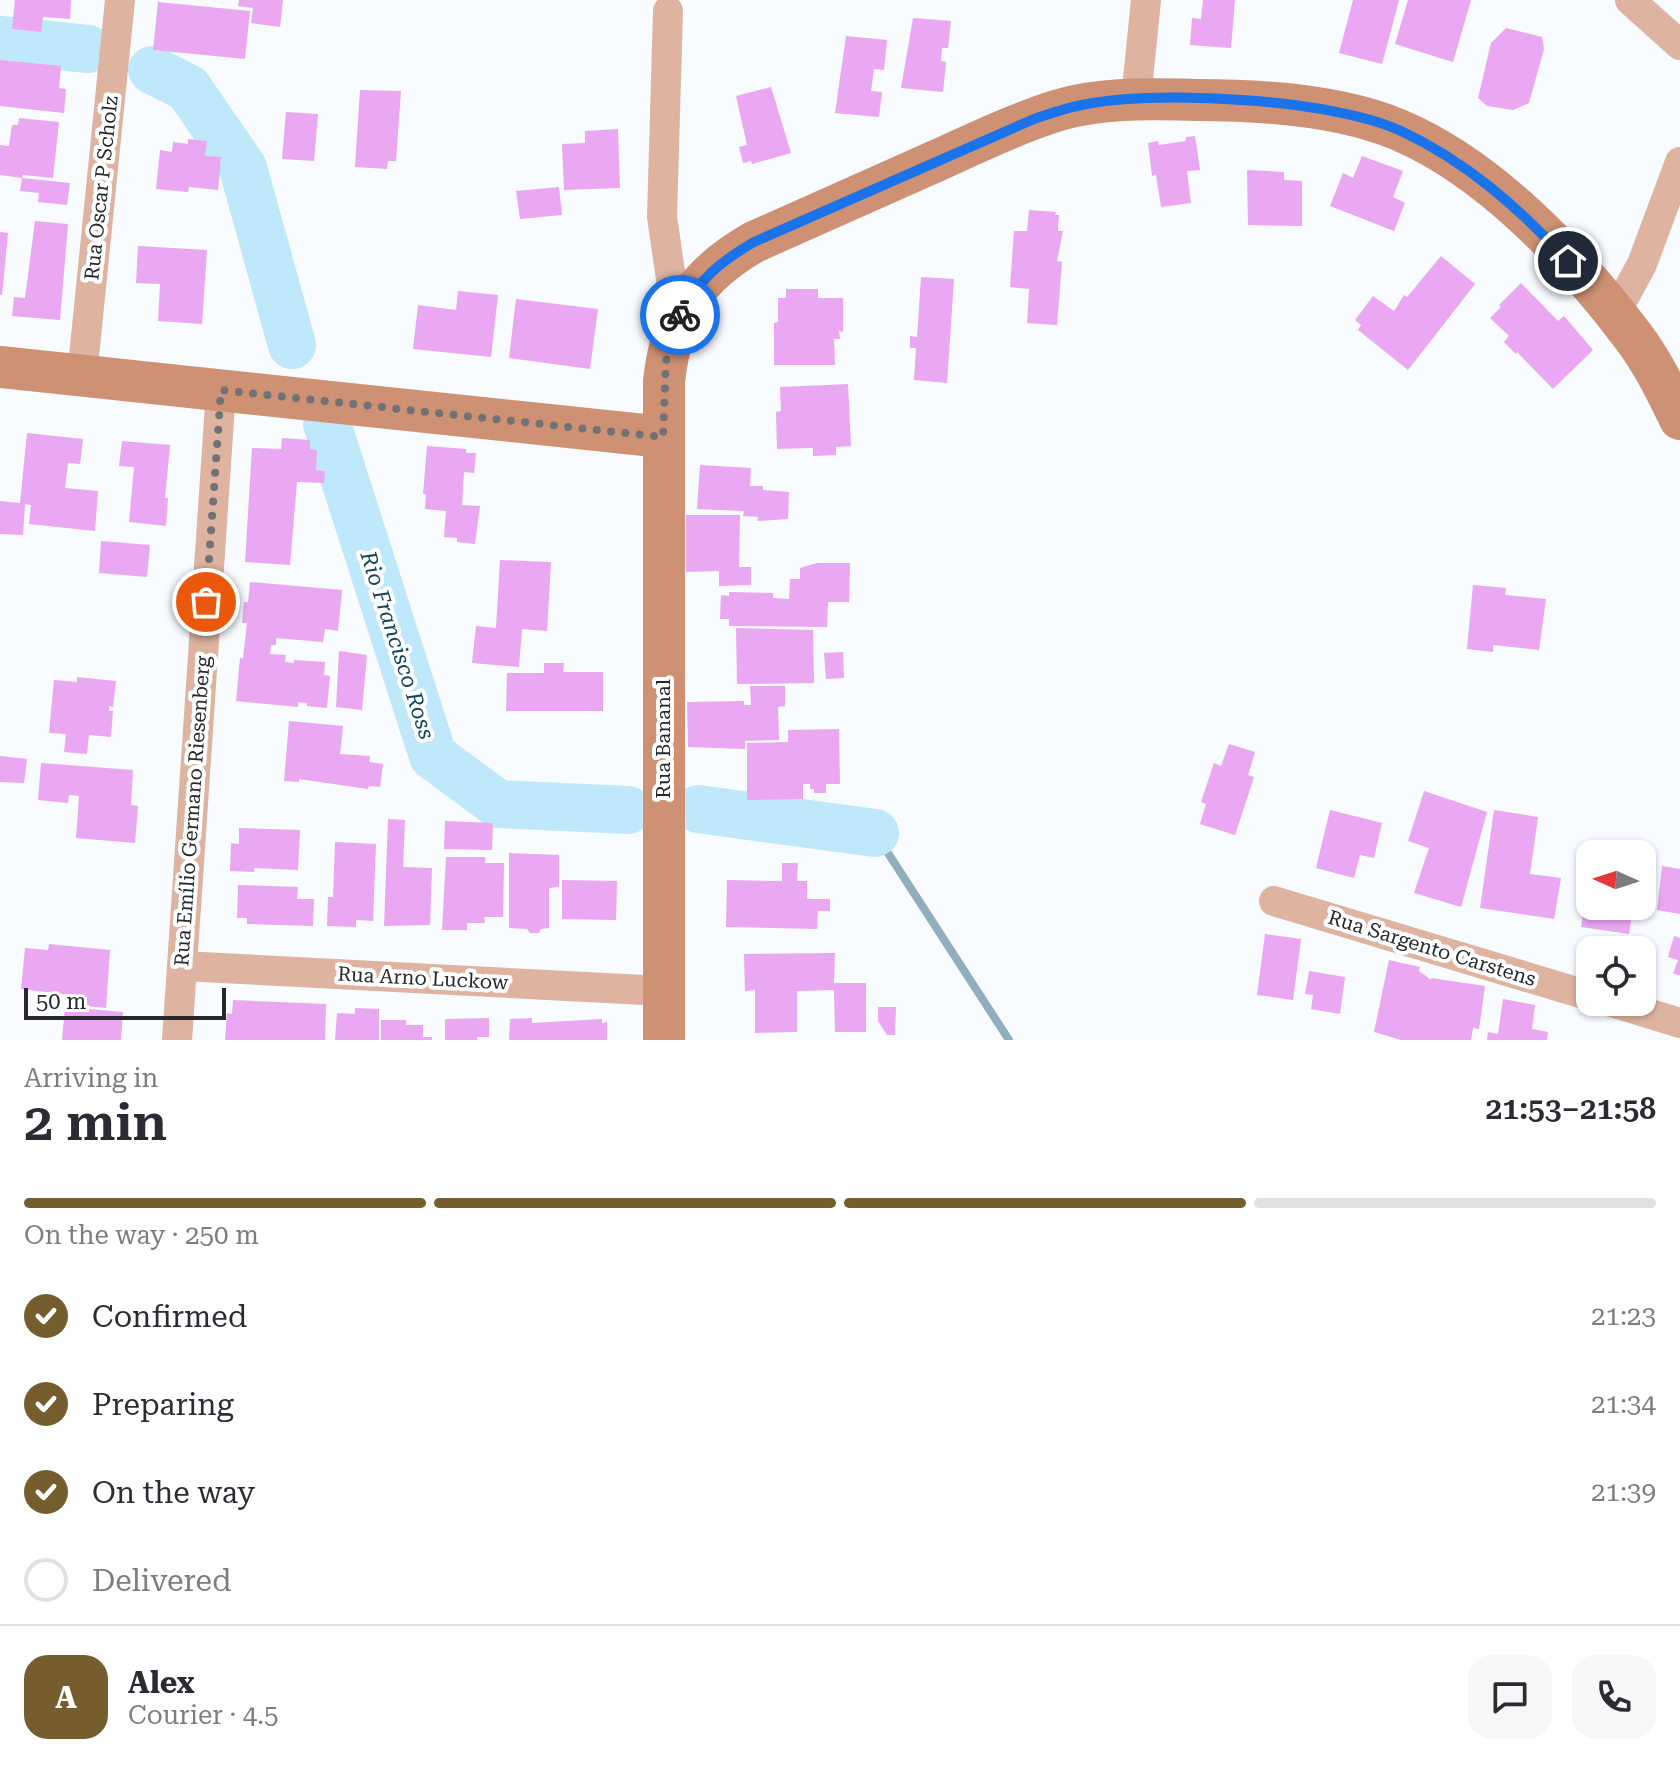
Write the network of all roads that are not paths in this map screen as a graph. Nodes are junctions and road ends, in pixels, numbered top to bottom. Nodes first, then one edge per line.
1 (120, 0) edge
2 (1146, 0) edge
3 (1630, 0) edge
4 (668, 11) dead end
5 (1680, 45) edge
6 (1136, 99) junction
7 (1680, 162) edge
8 (1615, 314) junction
9 (677, 320) junction
10 (0, 367) edge
11 (82, 376) junction
12 (221, 390) junction
13 (1680, 419) edge
14 (663, 437) junction
15 (1274, 901) dead end
16 (182, 966) junction
17 (664, 991) junction
18 (1576, 992) edge
19 (1656, 1016) edge
20 (1680, 1023) edge
21 (177, 1040) edge
22 (664, 1040) edge

1 - 11 street, Rua Oscar P Scholz
2 - 6 street
3 - 5 street
4 - 9 street
6 - 8 street, Rua Bananal
6 - 9 street, Rua Bananal
7 - 8 street
8 - 13 street, Rua Bananal
9 - 14 street, Rua Bananal
10 - 11 street
11 - 12 street
12 - 14 street
12 - 16 street, Rua Emílio Germano Riesenberg
14 - 17 street, Rua Bananal
15 - 18 street, Rua Sargento Carstens
16 - 17 street, Rua Arno Luckow
16 - 21 street, Rua Emílio Germano Riesenberg
17 - 22 street, Rua Bananal
19 - 20 street

